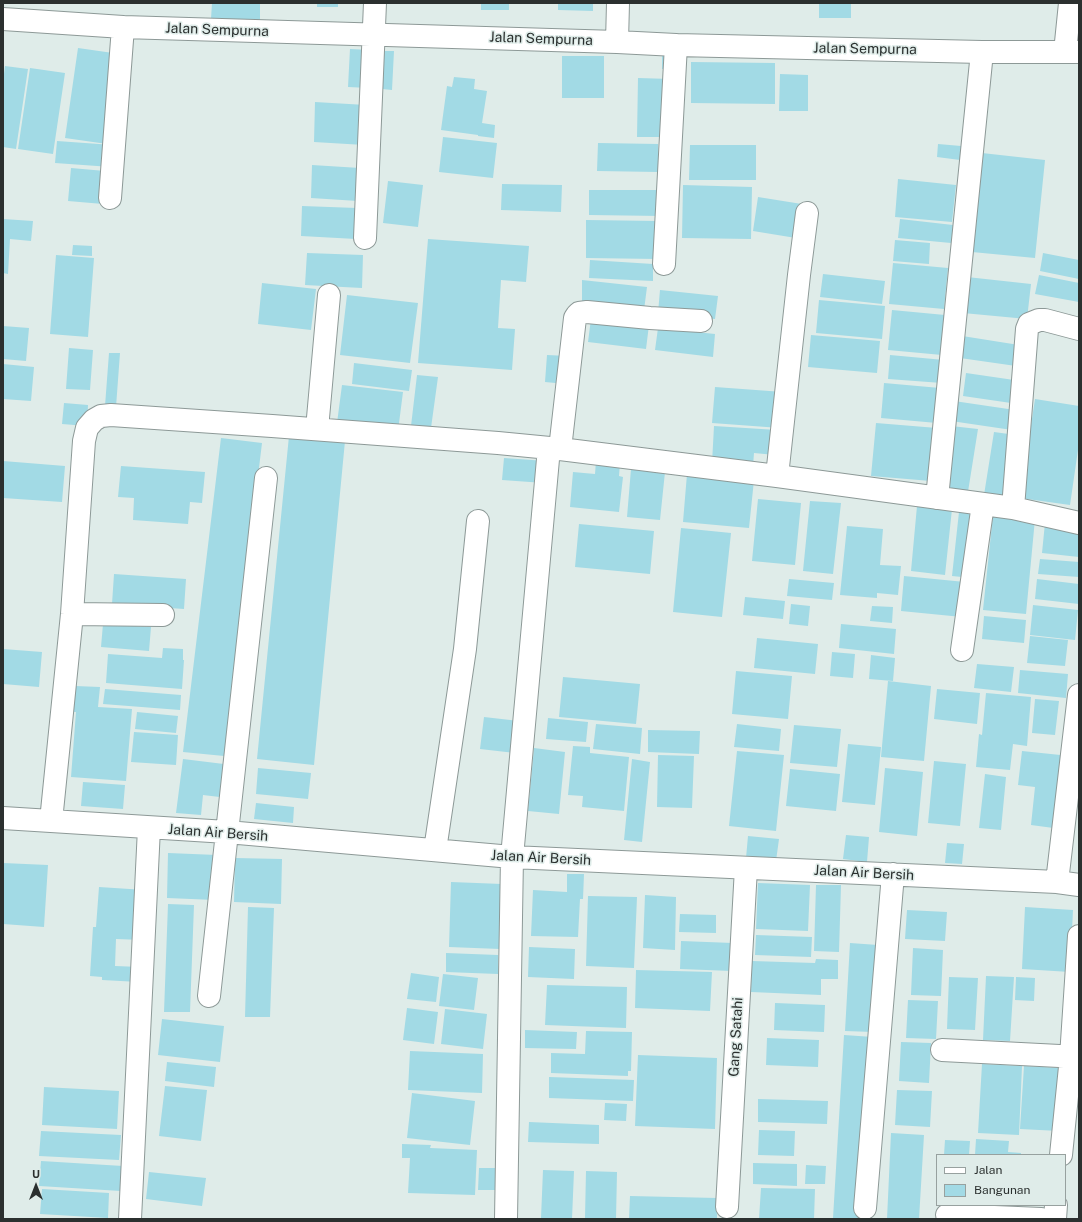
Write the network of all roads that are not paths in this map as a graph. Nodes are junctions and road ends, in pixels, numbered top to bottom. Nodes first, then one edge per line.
1 (375, 3) edge
2 (618, 3) edge
3 (1070, 3) edge
4 (3, 19) edge
5 (124, 27) junction
6 (374, 34) junction
7 (617, 42) junction
8 (676, 45) junction
9 (982, 52) junction
10 (1072, 52) edge
11 (110, 198) dead end
12 (807, 213) dead end
13 (365, 238) dead end
14 (664, 264) dead end
15 (329, 295) dead end
16 (701, 321) dead end
17 (1079, 329) edge
18 (317, 429) junction
19 (554, 449) junction
20 (777, 476) junction
21 (266, 478) dead end
22 (936, 498) junction
23 (983, 504) junction
24 (1013, 508) junction
25 (478, 521) dead end
26 (1079, 523) edge
27 (72, 614) junction
28 (163, 615) dead end
29 (962, 650) dead end
30 (1079, 696) edge
31 (3, 818) edge
32 (51, 821) junction
33 (149, 828) junction
34 (226, 832) junction
35 (435, 850) junction
36 (512, 857) junction
37 (746, 868) junction
38 (893, 874) junction
39 (1057, 882) junction
40 (1079, 885) edge
41 (1079, 936) edge
42 (209, 996) dead end
43 (942, 1050) dead end
44 (1075, 1057) edge
45 (1061, 1154) edge
46 (1056, 1206) edge
47 (727, 1207) dead end
48 (865, 1208) dead end
49 (947, 1215) dead end
50 (130, 1219) edge
51 (506, 1219) edge
52 (1040, 1219) edge
53 (1055, 1219) edge

1 - 6 street
2 - 7 street
3 - 10 street
4 - 5 street, Jalan Sempurna
5 - 6 street, Jalan Sempurna
5 - 11 street
6 - 7 street, Jalan Sempurna
6 - 13 street
7 - 8 street, Jalan Sempurna
8 - 9 street, Jalan Sempurna
8 - 14 street
9 - 10 street, Jalan Sempurna
9 - 22 street
12 - 20 street
15 - 18 street
16 - 19 street
17 - 24 street
18 - 19 street
18 - 27 street
19 - 20 street
19 - 36 street
20 - 22 street
21 - 34 street
22 - 23 street
23 - 24 street
23 - 29 street
24 - 26 street
25 - 35 street
27 - 28 street
27 - 32 street
30 - 39 street
31 - 32 street, Jalan Air Bersih
32 - 33 street, Jalan Air Bersih
33 - 34 street, Jalan Air Bersih
33 - 50 street
34 - 35 street, Jalan Air Bersih
34 - 42 street
35 - 36 street, Jalan Air Bersih
36 - 37 street, Jalan Air Bersih
36 - 51 street
37 - 38 street, Jalan Air Bersih
37 - 47 street, Gang Satahi
38 - 39 street, Jalan Air Bersih
38 - 48 street
39 - 40 street, Jalan Air Bersih
41 - 44 street
43 - 44 street
44 - 45 street
46 - 53 street
49 - 52 street

